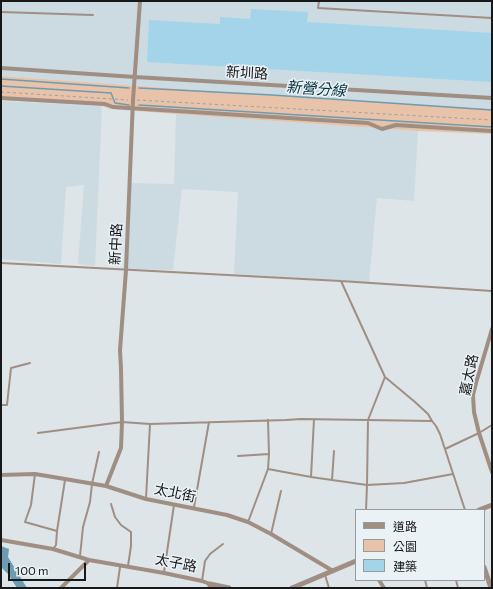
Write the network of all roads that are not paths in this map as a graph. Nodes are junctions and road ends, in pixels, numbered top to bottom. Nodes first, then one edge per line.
1 (140, 1) edge
2 (319, 1) edge
3 (1, 12) edge
4 (93, 15) dead end
5 (492, 18) edge
6 (1, 68) edge
7 (135, 77) junction
8 (1, 98) edge
9 (492, 98) edge
10 (133, 108) junction
11 (492, 131) edge
12 (1, 263) edge
13 (126, 270) junction
14 (341, 281) junction
15 (492, 291) edge
16 (492, 329) edge
17 (30, 363) dead end
18 (385, 377) junction
19 (1, 405) edge
20 (314, 419) junction
21 (268, 420) junction
22 (368, 420) junction
23 (432, 421) junction
24 (122, 422) junction
25 (209, 422) junction
26 (150, 424) junction
27 (492, 425) edge
28 (38, 433) dead end
29 (479, 433) junction
30 (445, 449) junction
31 (99, 452) dead end
32 (334, 452) dead end
33 (269, 454) junction
34 (238, 456) dead end
35 (268, 469) junction
36 (492, 472) edge
37 (35, 474) junction
38 (453, 474) junction
39 (1, 475) edge
40 (311, 477) junction
41 (65, 479) junction
42 (332, 480) junction
43 (92, 484) junction
44 (368, 485) junction
45 (106, 486) junction
46 (281, 490) dead end
47 (146, 498) junction
48 (112, 504) dead end
49 (175, 504) junction
50 (492, 506) edge
51 (194, 509) junction
52 (366, 509) edge
53 (465, 509) edge
54 (482, 509) edge
55 (248, 522) junction
56 (57, 531) junction
57 (271, 534) junction
58 (1, 540) edge
59 (223, 544) dead end
60 (53, 549) junction
61 (80, 557) junction
62 (89, 560) junction
63 (355, 561) edge
64 (120, 565) junction
65 (128, 567) junction
66 (485, 570) edge
67 (333, 571) junction
68 (164, 573) junction
69 (325, 575) junction
70 (202, 581) junction
71 (210, 586) edge
72 (61, 588) edge
73 (117, 588) edge
74 (230, 588) edge
75 (292, 588) edge
76 (329, 588) edge
77 (491, 588) edge

1 - 7 street, 新中路
2 - 5 lane
3 - 4 lane
6 - 7 street, 新圳路
7 - 9 street, 新圳路
7 - 10 street, 新中路
8 - 10 street
10 - 11 street
10 - 13 street, 新中路
12 - 13 lane
13 - 14 lane
13 - 24 street, 新中路
14 - 15 lane
14 - 18 lane
16 - 29 street, 嘉太路
17 - 19 lane
18 - 22 lane
18 - 23 lane
20 - 21 lane
20 - 22 lane
20 - 40 lane
21 - 25 lane
21 - 33 lane
22 - 23 lane
22 - 44 lane
23 - 30 lane
24 - 26 lane
24 - 28 lane
24 - 45 street, 新中路
25 - 26 lane
25 - 51 lane
26 - 47 lane
27 - 29 lane
29 - 30 lane
29 - 36 street, 嘉太路
30 - 38 lane
31 - 43 lane
32 - 42 lane
33 - 34 lane
33 - 35 lane
35 - 40 lane
35 - 55 lane
37 - 39 street, 太北街
37 - 41 street, 太北街
37 - 56 lane
38 - 44 lane
38 - 53 lane
40 - 42 lane
41 - 43 street, 太北街
41 - 56 lane
42 - 44 lane
43 - 45 street, 太北街
43 - 61 lane
44 - 52 lane
45 - 47 street, 太北街
46 - 57 lane
47 - 49 street, 太北街
48 - 65 lane
49 - 51 street, 太北街
49 - 68 lane
50 - 54 street
51 - 55 street, 太北街
55 - 57 street, 太北街
56 - 60 lane
57 - 67 street, 太北街
58 - 60 street, 太子路
59 - 70 lane
60 - 61 street, 太子路
61 - 62 street, 太子路
62 - 64 street, 太子路
62 - 72 street
63 - 67 street
64 - 65 street, 太子路
64 - 73 lane
65 - 68 street, 太子路
66 - 77 street
67 - 69 street
68 - 70 street, 太子路
69 - 75 street
69 - 76 lane
70 - 71 street, 太子路
71 - 74 street, 太子路

